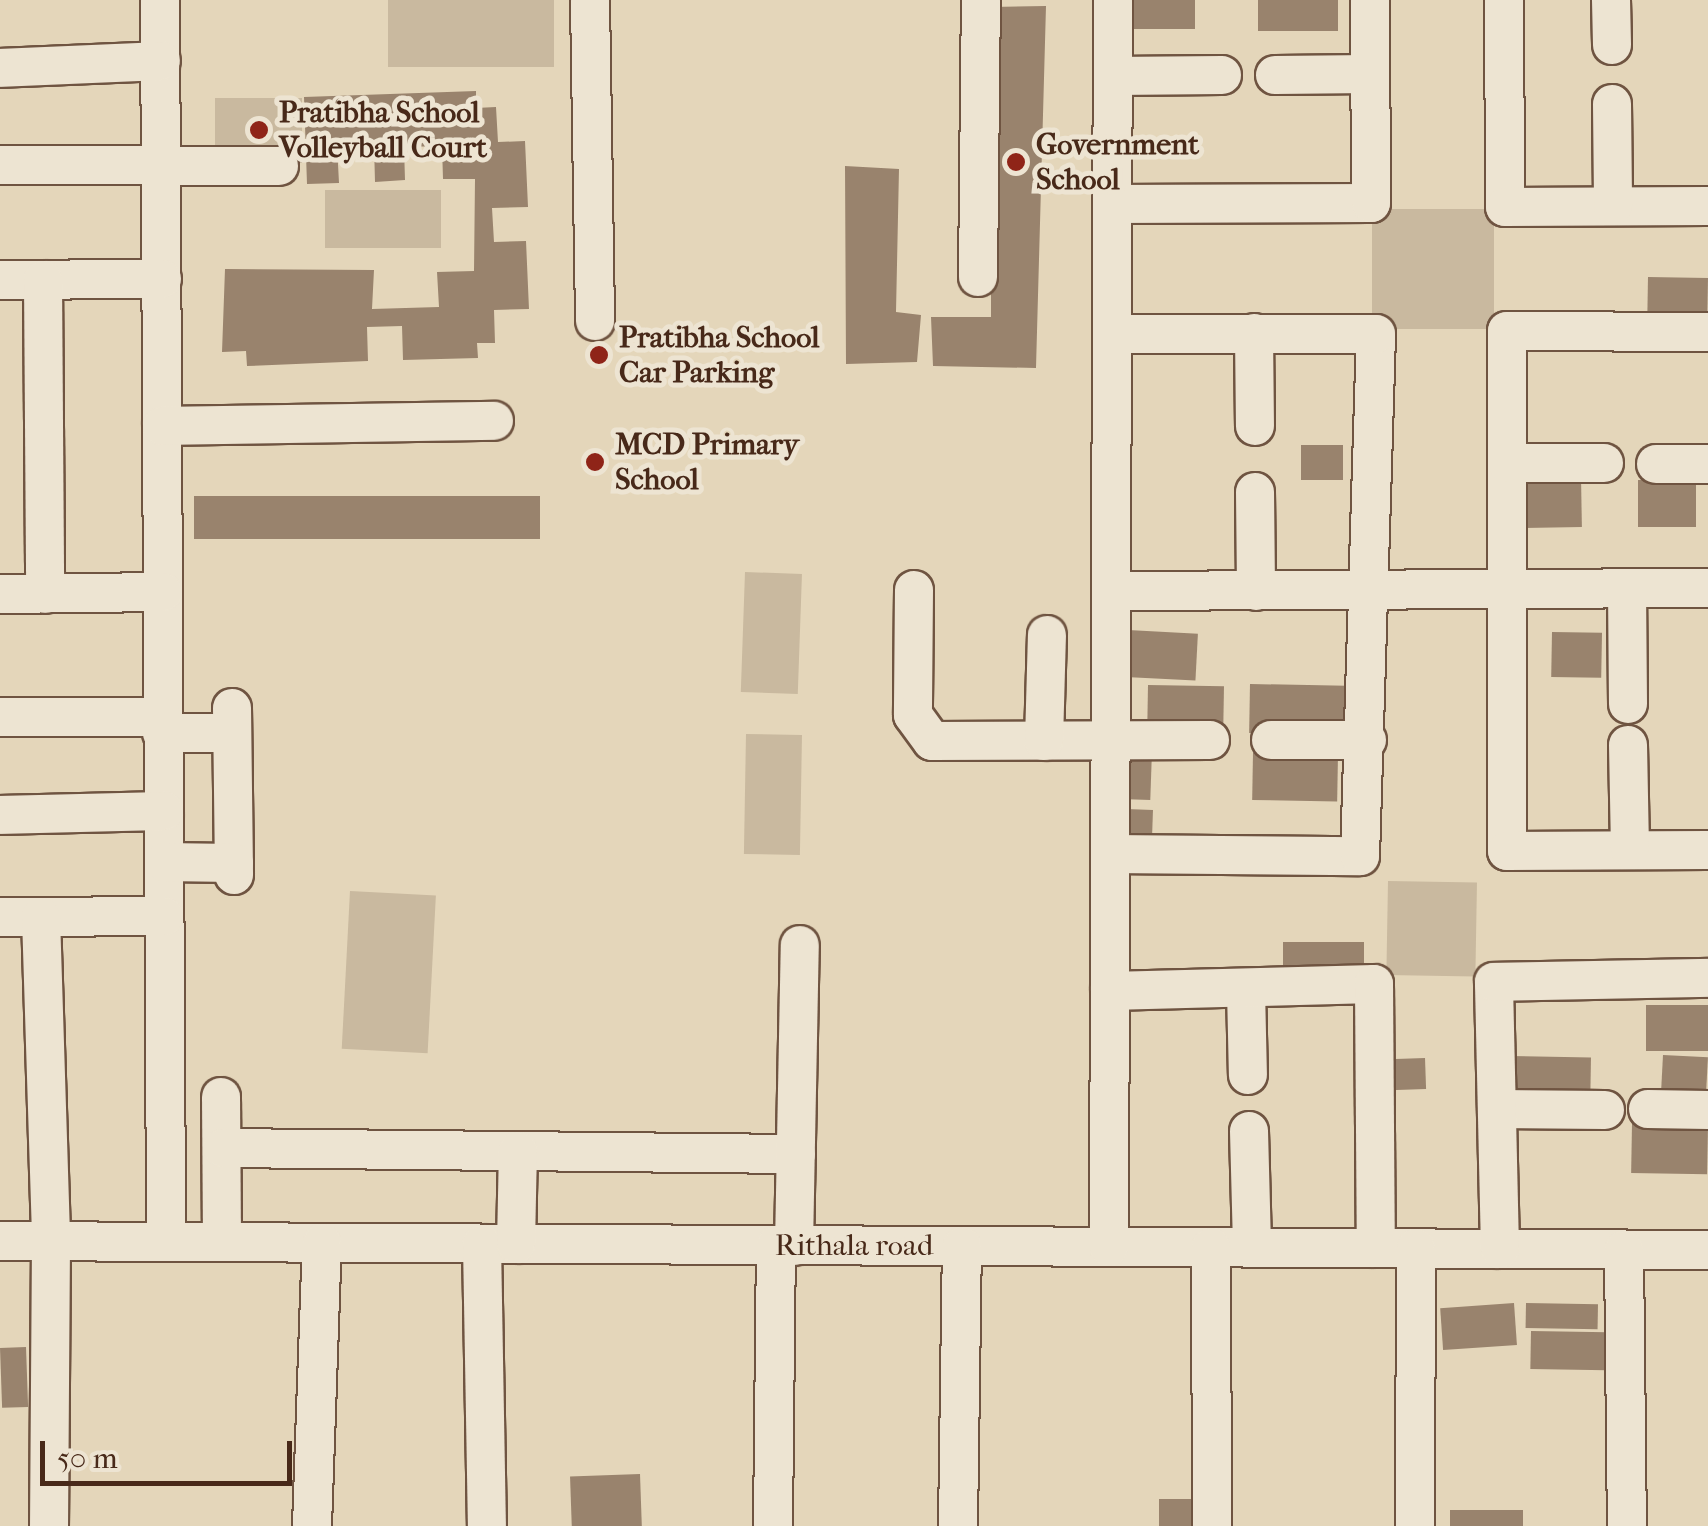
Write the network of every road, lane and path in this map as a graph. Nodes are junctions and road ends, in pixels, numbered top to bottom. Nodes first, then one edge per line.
1 (160, 0) edge
2 (590, 0) edge
3 (981, 0) edge
4 (1114, 0) edge
5 (1370, 0) edge
6 (1504, 0) edge
7 (1611, 0) edge
8 (1612, 45) dead end
9 (161, 60) junction
10 (0, 68) edge
11 (1274, 74) dead end
12 (1370, 74) junction
13 (1222, 75) dead end
14 (1113, 76) junction
15 (1612, 104) dead end
16 (0, 165) edge
17 (279, 166) dead end
18 (161, 167) junction
19 (1113, 204) junction
20 (1613, 206) junction
21 (1708, 206) edge
22 (978, 277) dead end
23 (162, 279) junction
24 (0, 280) edge
25 (44, 280) junction
26 (595, 321) dead end
27 (1708, 332) edge
28 (1254, 333) junction
29 (1112, 334) junction
30 (494, 421) dead end
31 (162, 426) junction
32 (1255, 426) dead end
33 (1507, 462) junction
34 (1604, 464) dead end
35 (1656, 464) dead end
36 (1708, 464) edge
37 (1256, 492) dead end
38 (1627, 588) junction
39 (1708, 588) edge
40 (1507, 589) junction
41 (914, 590) dead end
42 (1372, 590) junction
43 (1111, 591) junction
44 (1256, 591) junction
45 (163, 592) junction
46 (0, 594) edge
47 (45, 594) junction
48 (1047, 634) dead end
49 (1628, 704) dead end
50 (0, 717) edge
51 (162, 725) junction
52 (1110, 740) junction
53 (1210, 740) dead end
54 (1271, 740) dead end
55 (1367, 740) junction
56 (1044, 741) junction
57 (1628, 745) dead end
58 (164, 811) junction
59 (0, 816) edge
60 (1630, 850) junction
61 (1708, 850) edge
62 (1110, 854) junction
63 (164, 862) junction
64 (41, 916) junction
65 (164, 916) junction
66 (0, 917) edge
67 (800, 945) dead end
68 (1708, 978) edge
69 (1246, 990) junction
70 (1110, 991) junction
71 (1248, 1075) dead end
72 (221, 1096) dead end
73 (1497, 1110) junction
74 (1605, 1110) dead end
75 (1648, 1110) dead end
76 (1708, 1110) edge
77 (1249, 1131) dead end
78 (223, 1148) junction
79 (518, 1151) junction
80 (796, 1154) junction
81 (0, 1241) edge
82 (222, 1241) junction
83 (51, 1242) junction
84 (166, 1242) junction
85 (322, 1243) junction
86 (499, 1244) junction
87 (785, 1245) junction
88 (962, 1246) junction
89 (1109, 1247) junction
90 (1211, 1248) junction
91 (1252, 1248) junction
92 (1376, 1248) junction
93 (1416, 1248) junction
94 (1500, 1249) junction
95 (1624, 1250) junction
96 (1708, 1250) edge
97 (49, 1526) edge
98 (312, 1526) edge
99 (487, 1526) edge
100 (773, 1526) edge
101 (958, 1526) edge
102 (1212, 1526) edge
103 (1416, 1526) edge
104 (1627, 1526) edge

1 - 9 street
2 - 26 street
3 - 22 street
4 - 14 street
5 - 12 street
6 - 20 street
7 - 8 street
9 - 10 street
9 - 18 street
11 - 12 street
12 - 19 street
13 - 14 street
14 - 19 street
15 - 20 street
16 - 18 street
17 - 18 street
18 - 23 street
19 - 29 street
20 - 21 street
23 - 25 street
23 - 31 street
24 - 25 street
25 - 47 street
27 - 33 street
28 - 29 street
28 - 32 street
28 - 42 street
29 - 43 street
30 - 31 street
31 - 45 street
33 - 34 street
33 - 40 street
35 - 36 street
37 - 44 street
38 - 39 street
38 - 40 street
38 - 49 street
40 - 42 street
40 - 60 street
41 - 56 street
42 - 44 street
42 - 55 street
43 - 44 street
43 - 52 street
45 - 47 street
45 - 51 street
46 - 47 street
48 - 56 street
50 - 51 street
51 - 58 street
51 - 63 street
52 - 53 street
52 - 56 street
52 - 62 street
54 - 55 street
55 - 62 street
57 - 60 street
58 - 59 street
58 - 63 street
60 - 61 street
62 - 70 street
63 - 65 street
64 - 65 street
64 - 66 street
64 - 83 street
65 - 84 street
67 - 80 street
68 - 73 street
69 - 70 street
69 - 71 street
69 - 92 street
70 - 89 street
72 - 78 street
73 - 74 street
73 - 94 street
75 - 76 street
77 - 91 street
78 - 79 street
78 - 82 street
79 - 80 street
79 - 86 street
80 - 87 street
81 - 83 street, Rithala road
82 - 84 street, Rithala road
82 - 85 street, Rithala road
83 - 84 street, Rithala road
83 - 97 street
85 - 86 street, Rithala road
85 - 98 street
86 - 87 street, Rithala road
86 - 99 street
87 - 88 street, Rithala road
87 - 100 street
88 - 89 street, Rithala road
88 - 101 street
89 - 90 street, Rithala road
90 - 91 street, Rithala road
90 - 102 street
91 - 92 street, Rithala road
92 - 93 street, Rithala road
93 - 94 street, Rithala road
93 - 103 street
94 - 95 street, Rithala road
95 - 96 street, Rithala road
95 - 104 street

